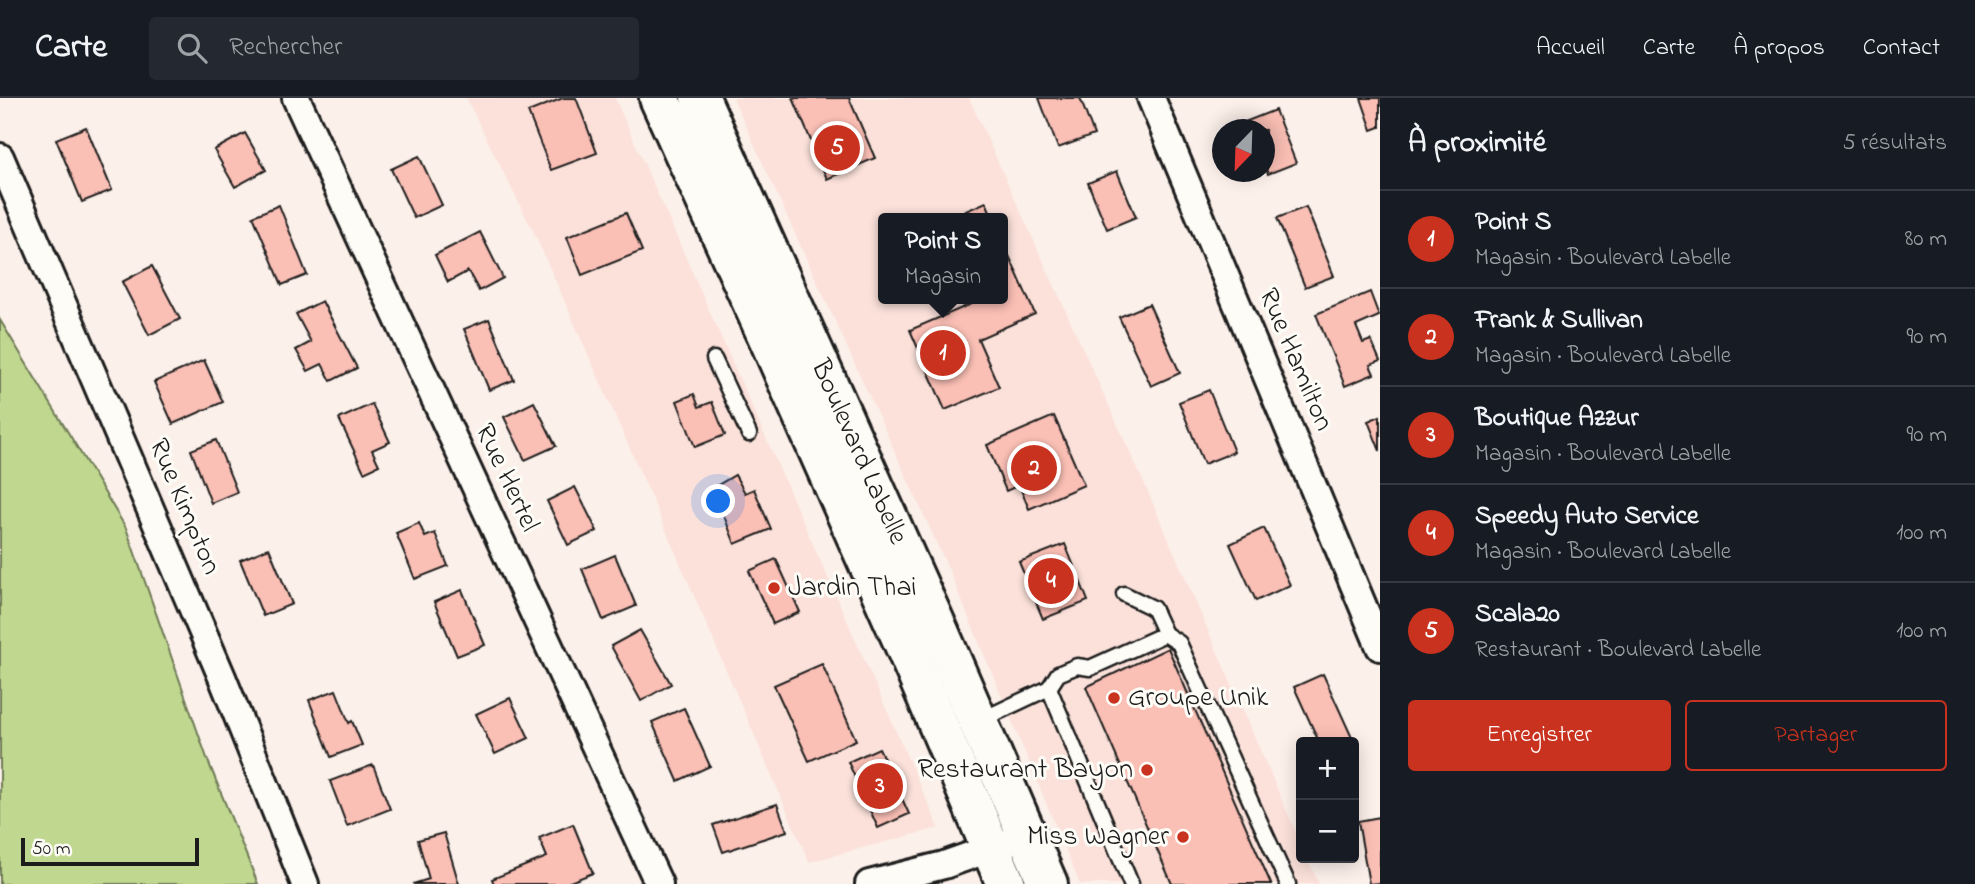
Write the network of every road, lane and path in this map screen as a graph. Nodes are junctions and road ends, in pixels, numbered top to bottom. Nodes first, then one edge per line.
1 (296, 98) edge
2 (659, 98) edge
3 (700, 98) edge
4 (1152, 98) edge
5 (0, 158) edge
6 (715, 359) dead end
7 (749, 434) dead end
8 (1125, 593) dead end
9 (1165, 635) junction
10 (1380, 647) edge
11 (1049, 688) junction
12 (961, 729) junction
13 (1027, 835) junction
14 (990, 849) junction
15 (1034, 880) edge
16 (305, 884) edge
17 (659, 884) edge
18 (869, 884) edge
19 (1006, 884) edge
20 (1131, 884) edge
21 (1288, 884) edge

1 - 17 street, Rue Hertel
2 - 12 main road, Boulevard Labelle
3 - 12 main road, Boulevard Labelle
4 - 10 street, Rue Hamilton
5 - 16 street, Rue Kimpton
6 - 7 lane
8 - 9 lane
9 - 11 lane
9 - 21 lane
11 - 12 lane
11 - 20 lane
12 - 13 main road, Boulevard Labelle
12 - 14 main road, Boulevard Labelle
13 - 14 street
13 - 15 main road, Boulevard Labelle
14 - 18 street
14 - 19 main road, Boulevard Labelle

